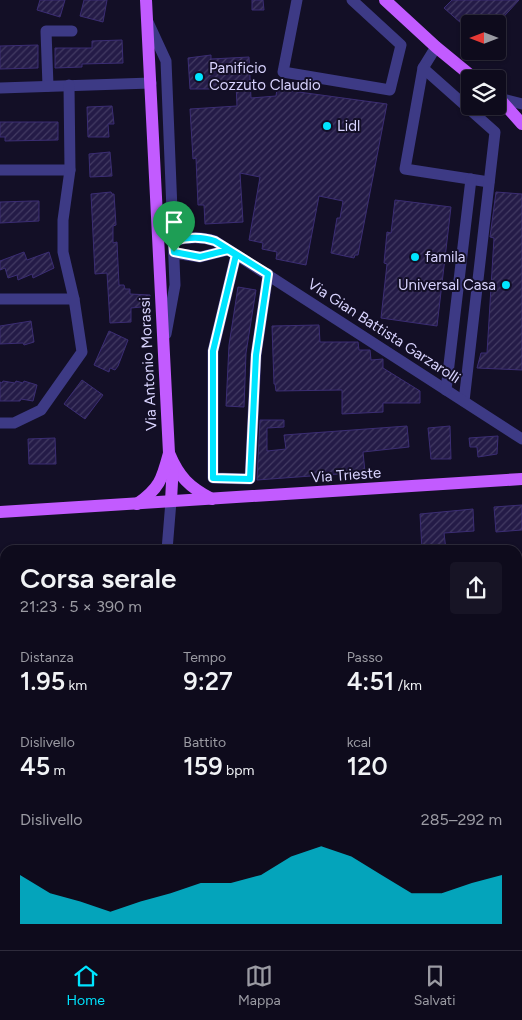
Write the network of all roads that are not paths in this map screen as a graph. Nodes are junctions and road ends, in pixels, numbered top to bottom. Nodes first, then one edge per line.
1 (146, 0) edge
2 (297, 0) edge
3 (386, 0) edge
4 (355, 1) edge
5 (148, 20) junction
6 (72, 31) dead end
7 (436, 47) junction
8 (423, 68) junction
9 (464, 70) edge
10 (151, 83) junction
11 (69, 85) junction
12 (48, 86) junction
13 (0, 88) edge
14 (506, 100) edge
15 (522, 104) edge
16 (506, 107) edge
17 (522, 124) edge
18 (0, 170) edge
19 (70, 170) junction
20 (471, 179) junction
21 (489, 182) junction
22 (173, 247) junction
23 (232, 253) junction
24 (268, 274) junction
25 (74, 298) junction
26 (0, 299) edge
27 (164, 344) junction
28 (446, 390) junction
29 (464, 401) junction
30 (0, 423) edge
31 (522, 439) edge
32 (171, 458) junction
33 (522, 480) edge
34 (214, 499) junction
35 (171, 501) junction
36 (137, 504) junction
37 (0, 512) edge
38 (167, 545) edge

1 - 5 main road, Via Antonio Morassi
2 - 4 street
3 - 7 main road
5 - 10 main road, Via Antonio Morassi
5 - 22 street
6 - 12 street
7 - 8 street
7 - 9 main road
8 - 20 street
8 - 21 street
10 - 11 street
10 - 27 main road, Via Antonio Morassi
11 - 12 street
11 - 19 street
12 - 13 street
14 - 15 street
16 - 17 main road
18 - 19 street
19 - 25 street
20 - 21 street
20 - 28 street
21 - 29 street
22 - 23 street
22 - 23 street, Via Gian Battista Garzarolli
22 - 27 street
23 - 24 street, Via Gian Battista Garzarolli
23 - 24 street
24 - 28 street, Via Gian Battista Garzarolli
25 - 26 street
25 - 30 street
27 - 32 main road, Via Antonio Morassi
28 - 29 street, Via Gian Battista Garzarolli
29 - 31 street, Via Gian Battista Garzarolli
32 - 34 main road
32 - 35 main road
32 - 36 main road, Via Antonio Morassi
33 - 34 main road, Via Trieste
34 - 35 main road, Via Trieste
35 - 36 main road, Via Trieste
35 - 38 street
36 - 37 main road, Via Trieste

